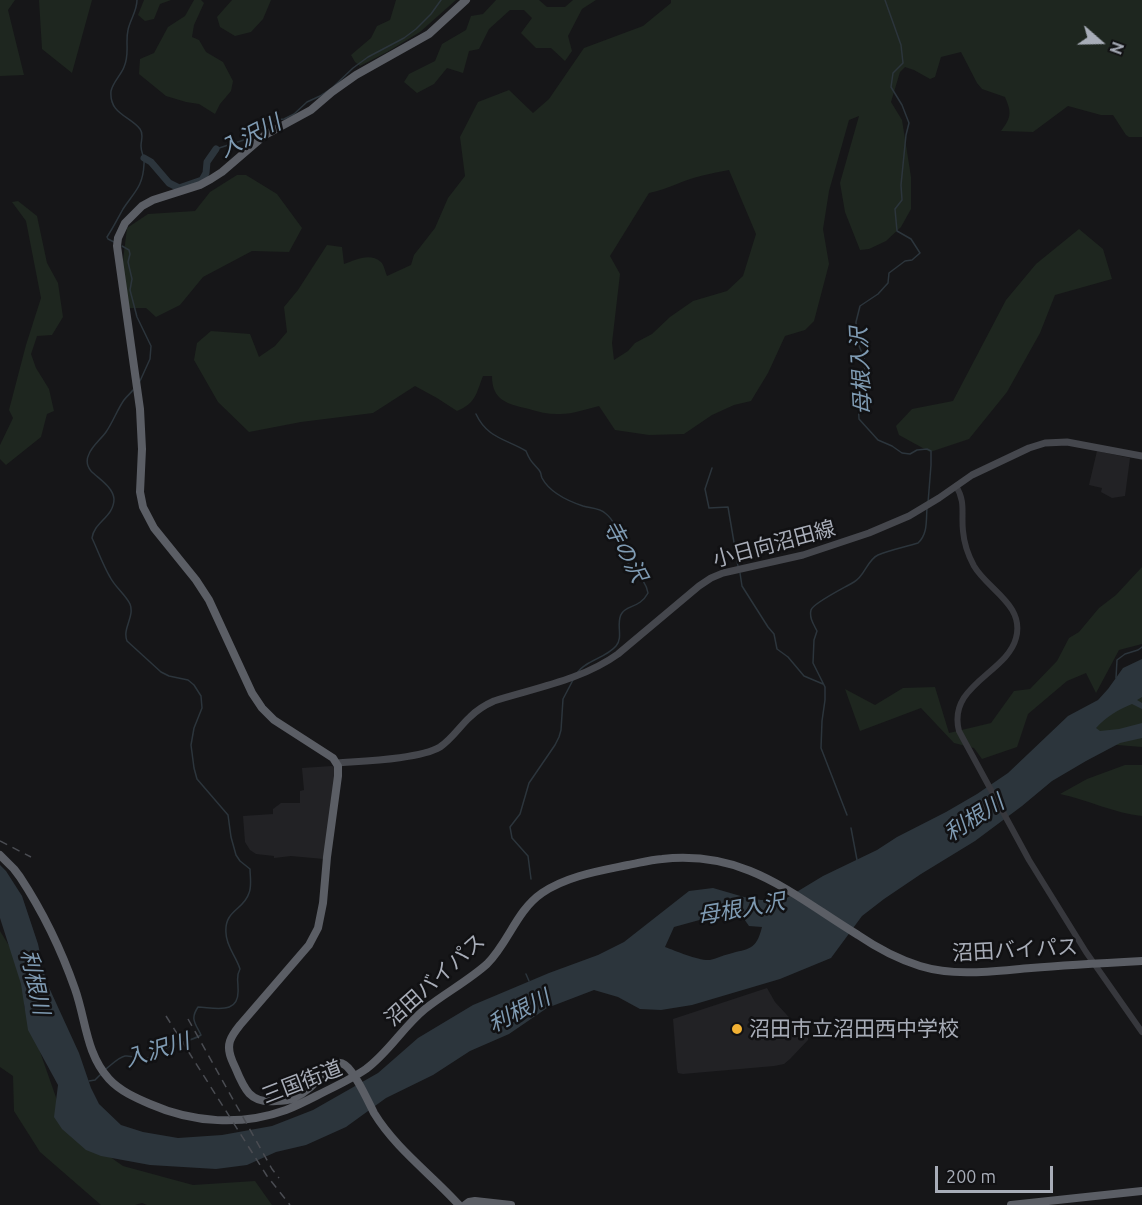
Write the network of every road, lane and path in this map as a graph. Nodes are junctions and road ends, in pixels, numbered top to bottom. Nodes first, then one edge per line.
1 (466, 0) edge
2 (1142, 456) edge
3 (956, 486) junction
4 (338, 763) junction
5 (0, 855) edge
6 (1142, 961) edge
7 (1094, 963) junction
8 (1142, 1032) edge
9 (354, 1077) junction
10 (1142, 1191) edge
11 (459, 1205) edge
12 (465, 1205) edge
13 (510, 1205) edge
14 (1011, 1205) edge

1 - 4 highway
2 - 3 main road, 小日向沼田線
3 - 4 main road, 小日向沼田線
3 - 7 street
4 - 9 highway
5 - 9 highway, 三国街道
6 - 7 highway, 沼田バイパス
7 - 8 street
7 - 9 highway, 沼田バイパス
9 - 11 highway, 三国街道
10 - 14 highway
12 - 13 highway

